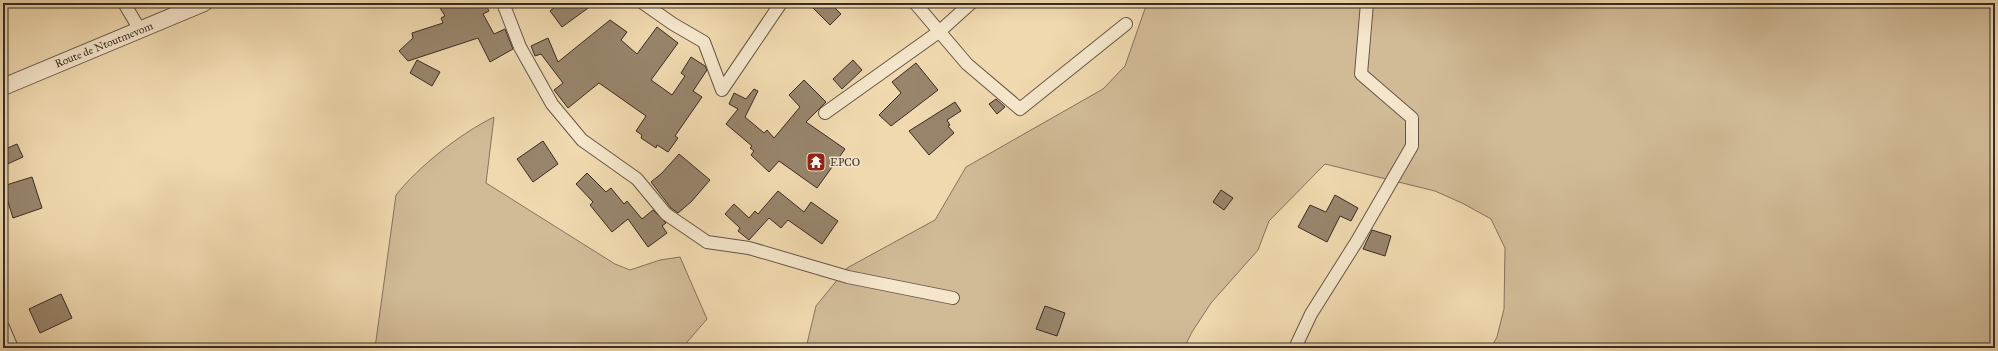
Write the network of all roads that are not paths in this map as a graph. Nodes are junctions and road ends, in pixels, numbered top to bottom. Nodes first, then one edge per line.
1 (124, 3) edge
2 (204, 3) edge
3 (502, 3) edge
4 (643, 3) edge
5 (781, 3) edge
6 (915, 3) edge
7 (971, 3) edge
8 (1367, 3) edge
9 (1126, 24) dead end
10 (140, 30) junction
11 (940, 31) junction
12 (3, 86) edge
13 (825, 113) dead end
14 (953, 298) dead end
15 (3, 326) edge
16 (12, 348) edge
17 (1295, 348) edge

1 - 10 street
2 - 10 street, Route de Ntoutmevom
3 - 14 street
4 - 5 street
6 - 11 street
7 - 11 street
8 - 17 street
9 - 11 street
10 - 12 street, Route de Ntoutmevom
11 - 13 street
15 - 16 street

